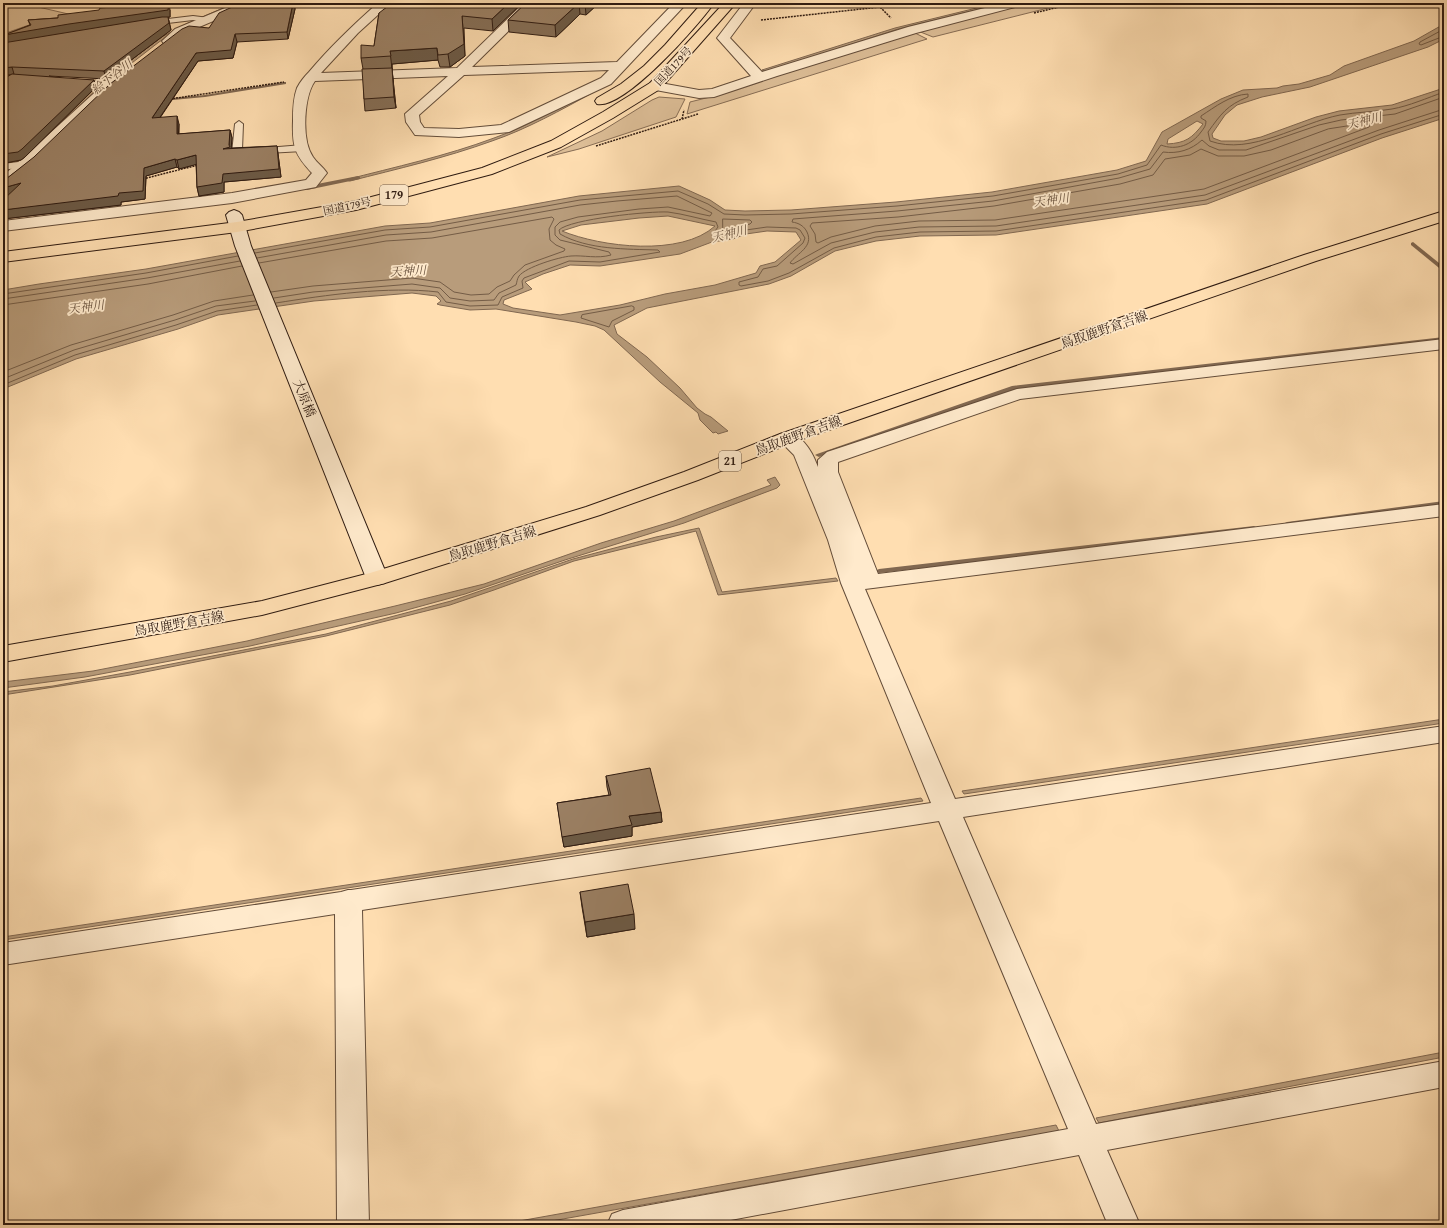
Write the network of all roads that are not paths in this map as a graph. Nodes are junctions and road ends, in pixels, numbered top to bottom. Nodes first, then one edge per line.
1 (247, 3) edge
2 (385, 3) edge
3 (531, 3) edge
4 (681, 3) edge
5 (708, 3) edge
6 (730, 3) edge
7 (750, 3) edge
8 (1019, 3) edge
9 (206, 20) junction
10 (146, 24) edge
11 (158, 49) edge
12 (140, 62) edge
13 (619, 66) junction
14 (459, 72) junction
15 (759, 77) junction
16 (310, 78) junction
17 (65, 81) edge
18 (111, 84) junction
19 (655, 86) junction
20 (587, 110) dead end
21 (567, 122) dead end
22 (239, 124) dead end
23 (554, 130) dead end
24 (520, 144) dead end
25 (303, 148) junction
26 (499, 152) dead end
27 (470, 162) dead end
28 (26, 164) junction
29 (3, 167) edge
30 (3, 183) edge
31 (1444, 216) edge
32 (236, 221) junction
33 (3, 226) edge
34 (3, 244) edge
35 (3, 257) edge
36 (1444, 344) edge
37 (787, 438) junction
38 (1444, 510) edge
39 (377, 578) junction
40 (861, 582) junction
41 (3, 654) edge
42 (1444, 734) edge
43 (947, 810) junction
44 (348, 900) junction
45 (3, 954) edge
46 (1444, 1074) edge
47 (1088, 1139) junction
48 (353, 1225) edge
49 (623, 1225) edge
50 (1124, 1225) edge

1 - 9 street
2 - 16 street
3 - 14 street
4 - 13 street
5 - 20 main road, 国道179号
6 - 19 main road, 国道179号 / 179
7 - 15 street
8 - 15 street
9 - 10 lane
9 - 11 street
12 - 18 street
13 - 14 street
13 - 14 street
14 - 16 street
15 - 19 street
16 - 25 street
17 - 18 lane
18 - 28 street
19 - 32 main road, 国道179号 / 179
21 - 23 main road
22 - 25 lane
24 - 26 main road
25 - 33 street
27 - 32 main road, 国道179号 / 179
28 - 29 lane
28 - 30 street
31 - 37 main road, 鳥取鹿野倉吉線 / 21
32 - 34 main road, 国道179号 / 179
32 - 35 main road, 国道179号 / 179
32 - 39 street, 大原橋
36 - 40 street
37 - 39 main road, 鳥取鹿野倉吉線 / 21
37 - 40 street
38 - 40 street
39 - 41 main road, 鳥取鹿野倉吉線 / 21
40 - 43 street
42 - 43 street
43 - 44 street
43 - 47 street
44 - 45 street
44 - 48 street
46 - 47 street
47 - 49 street
47 - 50 street

